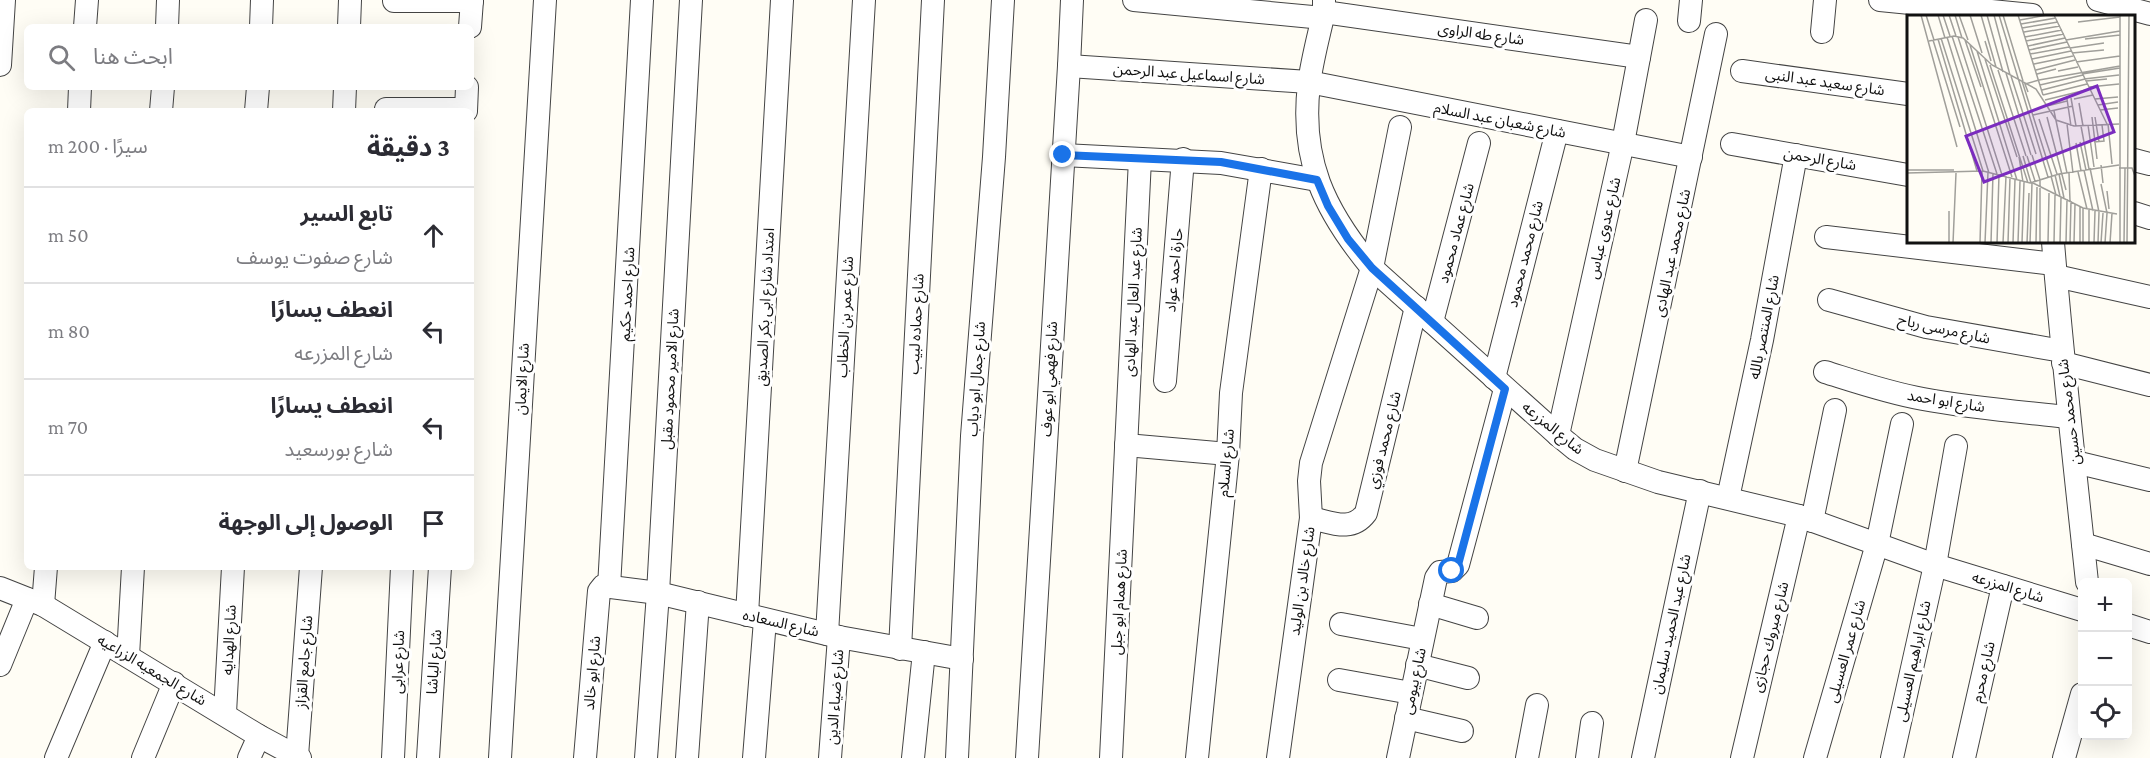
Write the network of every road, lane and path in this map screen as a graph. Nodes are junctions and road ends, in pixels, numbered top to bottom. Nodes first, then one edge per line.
1 (4, 0) edge
2 (87, 0) edge
3 (168, 0) edge
4 (262, 0) edge
5 (350, 0) edge
6 (394, 0) edge
7 (472, 0) edge
8 (545, 0) edge
9 (642, 0) edge
10 (691, 0) edge
11 (782, 0) edge
12 (864, 0) edge
13 (933, 0) edge
14 (1003, 0) edge
15 (1072, 0) edge
16 (1134, 0) edge
17 (1825, 0) edge
18 (1880, 0) edge
19 (2098, 0) edge
20 (1324, 10) edge
21 (2032, 11) edge
22 (2150, 14) edge
23 (1646, 20) dead end
24 (85, 24) edge
25 (167, 24) edge
26 (261, 24) edge
27 (349, 24) edge
28 (470, 24) edge
29 (1822, 32) dead end
30 (1716, 34) dead end
31 (1639, 57) junction
32 (0, 65) edge
33 (1069, 66) junction
34 (1742, 71) dead end
35 (1309, 82) junction
36 (80, 90) edge
37 (163, 90) edge
38 (258, 90) edge
39 (345, 90) edge
40 (1907, 94) edge
41 (466, 102) edge
42 (79, 108) edge
43 (161, 108) edge
44 (256, 108) edge
45 (344, 108) edge
46 (397, 108) edge
47 (1400, 127) dead end
48 (1557, 131) junction
49 (1479, 143) dead end
50 (1623, 143) junction
51 (1732, 144) dead end
52 (1063, 155) junction
53 (1796, 155) junction
54 (1691, 157) junction
55 (1140, 159) junction
56 (1183, 159) junction
57 (2135, 160) edge
58 (2150, 164) edge
59 (1261, 169) junction
60 (1907, 175) edge
61 (1317, 180) junction
62 (2135, 214) edge
63 (2150, 218) edge
64 (1826, 237) dead end
65 (2053, 243) edge
66 (1372, 268) junction
67 (2055, 270) junction
68 (2150, 297) edge
69 (1828, 300) dead end
70 (1424, 315) junction
71 (2062, 357) junction
72 (1825, 372) dead end
73 (1165, 381) dead end
74 (1500, 383) junction
75 (2150, 385) edge
76 (1834, 410) dead end
77 (2070, 417) junction
78 (1902, 424) dead end
79 (1557, 435) junction
80 (1126, 445) junction
81 (1956, 446) dead end
82 (1228, 454) junction
83 (2075, 462) junction
84 (1625, 471) junction
85 (2150, 480) edge
86 (1700, 491) junction
87 (1728, 498) junction
88 (1311, 518) junction
89 (1806, 518) junction
90 (1877, 544) junction
91 (2083, 544) junction
92 (2150, 564) edge
93 (1935, 565) junction
94 (45, 570) edge
95 (133, 570) edge
96 (233, 570) edge
97 (311, 570) edge
98 (402, 570) edge
99 (440, 570) edge
100 (2087, 578) edge
101 (2003, 586) junction
102 (605, 587) junction
103 (0, 588) edge
104 (658, 593) junction
105 (35, 602) junction
106 (698, 602) junction
107 (1430, 604) junction
108 (2078, 609) edge
109 (756, 617) junction
110 (1477, 618) dead end
111 (1341, 624) dead end
112 (2132, 627) edge
113 (2150, 632) edge
114 (833, 635) junction
115 (1422, 639) junction
116 (105, 642) junction
117 (900, 649) junction
118 (924, 652) junction
119 (128, 656) junction
120 (962, 658) junction
121 (0, 665) edge
122 (1417, 665) junction
123 (1468, 678) dead end
124 (1339, 680) dead end
125 (174, 683) junction
126 (1412, 693) junction
127 (1537, 705) dead end
128 (2078, 708) edge
129 (225, 714) junction
130 (1406, 718) junction
131 (1592, 723) dead end
132 (1462, 731) dead end
133 (259, 735) junction
134 (299, 757) edge
135 (56, 758) edge
136 (143, 758) edge
137 (249, 758) edge
138 (393, 758) edge
139 (428, 758) edge
140 (500, 758) edge
141 (585, 758) edge
142 (646, 758) edge
143 (687, 758) edge
144 (754, 758) edge
145 (830, 758) edge
146 (913, 758) edge
147 (957, 758) edge
148 (1027, 758) edge
149 (1111, 758) edge
150 (1197, 758) edge
151 (1278, 758) edge
152 (1398, 758) edge
153 (1527, 758) edge
154 (1587, 758) edge
155 (1643, 758) edge
156 (1742, 758) edge
157 (1815, 758) edge
158 (1892, 758) edge
159 (1964, 758) edge
160 (2064, 758) edge

1 - 32 street
2 - 24 street
3 - 25 street
4 - 26 street
5 - 27 street
6 - 7 street
7 - 28 street
8 - 140 street, شارع الايمان
9 - 102 street, شارع احمد حكيم
10 - 104 street, شارع الامير محمود مقبل
11 - 109 street, امتداد شارع ابى بكر الصديق
12 - 114 street, شارع عمر بن الخطاب
13 - 117 street, شارع حماده لبيب
14 - 120 street, شارع جمال ابو دياب
15 - 33 street, شارع فهمي ابو عوف
16 - 20 street, شارع طه الراوى
17 - 29 street
18 - 21 street
19 - 22 street
20 - 31 street, شارع طه الراوى
20 - 35 street, شارع المزرعه
23 - 31 street, شارع عدوى عباس
30 - 54 street, شارع محمد عبد الهادى
31 - 50 street, شارع عدوى عباس
33 - 35 street, شارع اسماعيل عبد الرحمن
33 - 52 street, شارع فهمي ابو عوف
34 - 40 street, شارع سعيد عبد النبى
35 - 48 street, شارع شعبان عبد السلام
35 - 61 street, شارع المزرعه
36 - 42 street
37 - 43 street
38 - 44 street
39 - 45 street
41 - 46 street
47 - 66 street, شارع خالد بن الوليد
48 - 50 street, شارع شعبان عبد السلام
48 - 74 street, شارع محمد محمود
49 - 70 street, شارع عماد محمود
50 - 54 street, شارع شعبان عبد السلام
50 - 79 street, شارع عدوى عباس
51 - 53 street, شارع الرحمن
52 - 55 street
52 - 148 street, شارع فهمي ابو عوف
53 - 60 street, شارع الرحمن
53 - 87 street, شارع المنتصر بالله
54 - 84 street, شارع محمد عبد الهادى
55 - 56 street
55 - 80 street, شارع عبد العال عبد الهادى
56 - 59 street
56 - 73 street, حارة احمد عواد
57 - 58 street
59 - 61 street
59 - 82 street, شارع السلام
61 - 66 street, شارع المزرعه
62 - 63 street
64 - 67 street
65 - 67 street, شارع محمد حسين
66 - 70 street, شارع المزرعه
66 - 88 street, شارع خالد بن الوليد
67 - 68 street
67 - 71 street, شارع محمد حسين
69 - 71 street, شارع مرسى رباح
70 - 74 street, شارع المزرعه
70 - 88 street, شارع محمد فوزي
71 - 75 street, شارع مرسى رباح
71 - 77 street, شارع محمد حسين
72 - 77 street, شارع ابو احمد
74 - 79 street, شارع المزرعه
74 - 107 street, شارع محمد محمود
76 - 89 street, شارع مبروك حجازى
77 - 83 street, شارع محمد حسين
78 - 90 street, شارع عمر العسيلى
79 - 84 street, شارع المزرعه
80 - 82 street
80 - 149 street, شارع همام ابو جبل
81 - 93 street, شارع ابراهيم العسيلى
82 - 150 street, شارع السلام
83 - 85 street
83 - 91 street, شارع محمد حسين
84 - 86 street, شارع المزرعه
86 - 87 street, شارع المزرعه
86 - 155 street, شارع عبد الحميد سليمان
87 - 89 street, شارع المزرعه
88 - 151 street, شارع خالد بن الوليد
89 - 90 street, شارع المزرعه
89 - 156 street, شارع مبروك حجازى
90 - 93 street, شارع المزرعه
90 - 157 street, شارع عمر العسيلى
91 - 92 street
91 - 100 street, شارع محمد حسين
93 - 101 street, شارع المزرعه
93 - 158 street, شارع ابراهيم العسيلى
94 - 105 street
95 - 119 street
96 - 129 street, شارع الهدايه
97 - 134 street, شارع جامع القزاز
98 - 138 street, شارع عرابى
99 - 139 street, شارع الباشا
101 - 108 street, شارع المزرعه
101 - 159 street, شارع محرم
102 - 104 street, شارع السعاده
102 - 141 street, شارع ابو خالد
103 - 105 street, شارع الجمعيه الزراعيه
104 - 106 street, شارع السعاده
104 - 142 street, شارع الامير محمود مقبل
105 - 116 street, شارع الجمعيه الزراعيه
105 - 121 street
106 - 109 street, شارع السعاده
106 - 143 street
107 - 110 street
107 - 115 street, شارع بيومى
109 - 114 street, شارع السعاده
109 - 144 street, امتداد شارع ابى بكر الصديق
111 - 115 street
112 - 113 street
114 - 117 street, شارع السعاده
114 - 145 street, شارع ضياء الدين
115 - 122 street, شارع بيومى
116 - 119 street, شارع الجمعيه الزراعيه
116 - 135 street
117 - 118 street, شارع السعاده
118 - 120 street, شارع السعاده
118 - 146 street
119 - 125 street, شارع الجمعيه الزراعيه
120 - 147 street, شارع جمال ابو دياب
122 - 123 street
122 - 126 street, شارع بيومى
124 - 126 street
125 - 129 street, شارع الجمعيه الزراعيه
125 - 136 street
126 - 130 street, شارع بيومى
127 - 153 street
128 - 160 street
129 - 133 street, شارع الجمعيه الزراعيه
130 - 132 street
130 - 152 street, شارع بيومى
131 - 154 street
133 - 134 street, شارع الجمعيه الزراعيه
133 - 137 street

